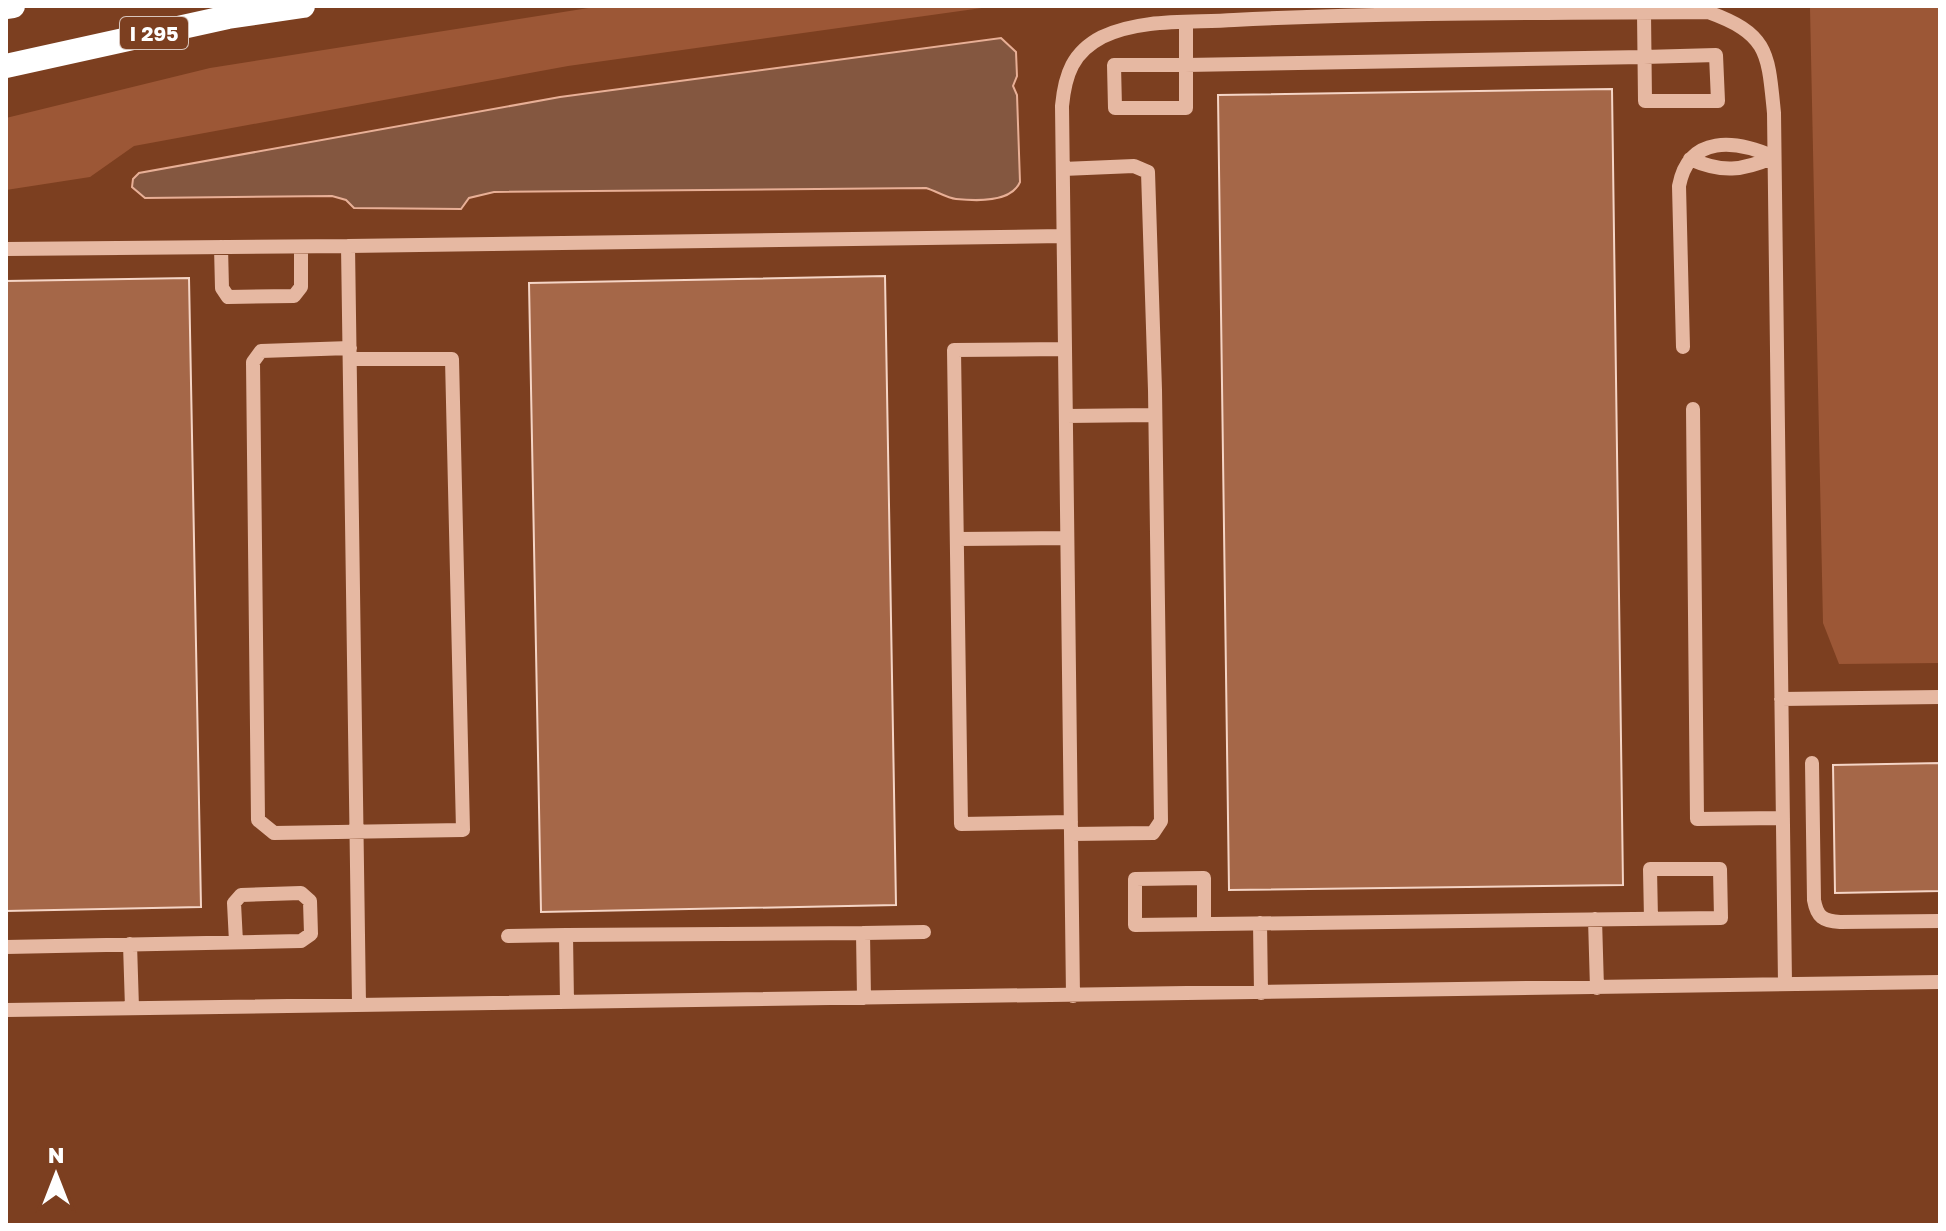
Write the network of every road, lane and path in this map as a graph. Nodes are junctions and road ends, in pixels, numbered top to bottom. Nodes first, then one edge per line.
1 (13, 6) edge
2 (303, 6) edge
3 (6, 7) edge
4 (1644, 13) junction
5 (1186, 23) junction
6 (1644, 57) junction
7 (1186, 65) junction
8 (6, 66) edge
9 (1774, 157) junction
10 (1690, 159) junction
11 (1063, 169) junction
12 (1063, 236) junction
13 (348, 246) junction
14 (221, 247) junction
15 (301, 247) junction
16 (6, 249) edge
17 (1683, 347) dead end
18 (1065, 349) junction
19 (350, 354) junction
20 (1693, 409) dead end
21 (1155, 415) junction
22 (1066, 416) junction
23 (1067, 538) junction
24 (957, 539) junction
25 (1940, 697) edge
26 (1781, 699) junction
27 (1812, 763) dead end
28 (1783, 818) junction
29 (1071, 828) junction
30 (357, 832) junction
31 (1595, 919) junction
32 (1651, 919) junction
33 (1940, 921) edge
34 (1260, 923) junction
35 (1204, 924) junction
36 (924, 932) dead end
37 (863, 933) junction
38 (566, 935) junction
39 (508, 936) dead end
40 (236, 942) junction
41 (130, 944) junction
42 (6, 947) edge
43 (1940, 982) edge
44 (1785, 984) junction
45 (1597, 988) junction
46 (1261, 993) junction
47 (1073, 996) junction
48 (864, 998) junction
49 (567, 1002) junction
50 (359, 1004) junction
51 (132, 1008) junction
52 (6, 1010) edge

1 - 3 highway
2 - 8 highway, I 295
4 - 5 lane
4 - 6 lane
4 - 9 lane
5 - 7 lane
5 - 11 lane
6 - 6 lane
6 - 7 lane
7 - 7 lane
9 - 10 lane
9 - 10 lane
9 - 26 lane
10 - 17 lane
11 - 12 lane
11 - 21 lane
12 - 13 lane
12 - 18 lane
13 - 15 lane
13 - 19 lane
14 - 15 lane
14 - 15 lane
14 - 16 lane
18 - 22 lane
18 - 24 lane
19 - 30 lane
19 - 30 lane
19 - 30 lane
20 - 28 lane
21 - 22 lane
21 - 29 lane
22 - 23 lane
23 - 24 lane
23 - 29 lane
24 - 29 lane
25 - 26 lane
26 - 28 lane
27 - 33 lane
28 - 44 lane
29 - 47 lane
30 - 50 lane
31 - 32 lane
31 - 34 lane
31 - 45 lane
32 - 32 lane
34 - 35 lane
34 - 46 lane
35 - 35 lane
36 - 37 lane
37 - 38 lane
37 - 48 lane
38 - 39 lane
38 - 49 lane
40 - 40 lane
40 - 41 lane
41 - 42 lane
41 - 51 lane
43 - 44 lane
44 - 45 lane
45 - 46 lane
46 - 47 lane
47 - 48 lane
48 - 49 lane
49 - 50 lane
50 - 51 lane
51 - 52 lane

